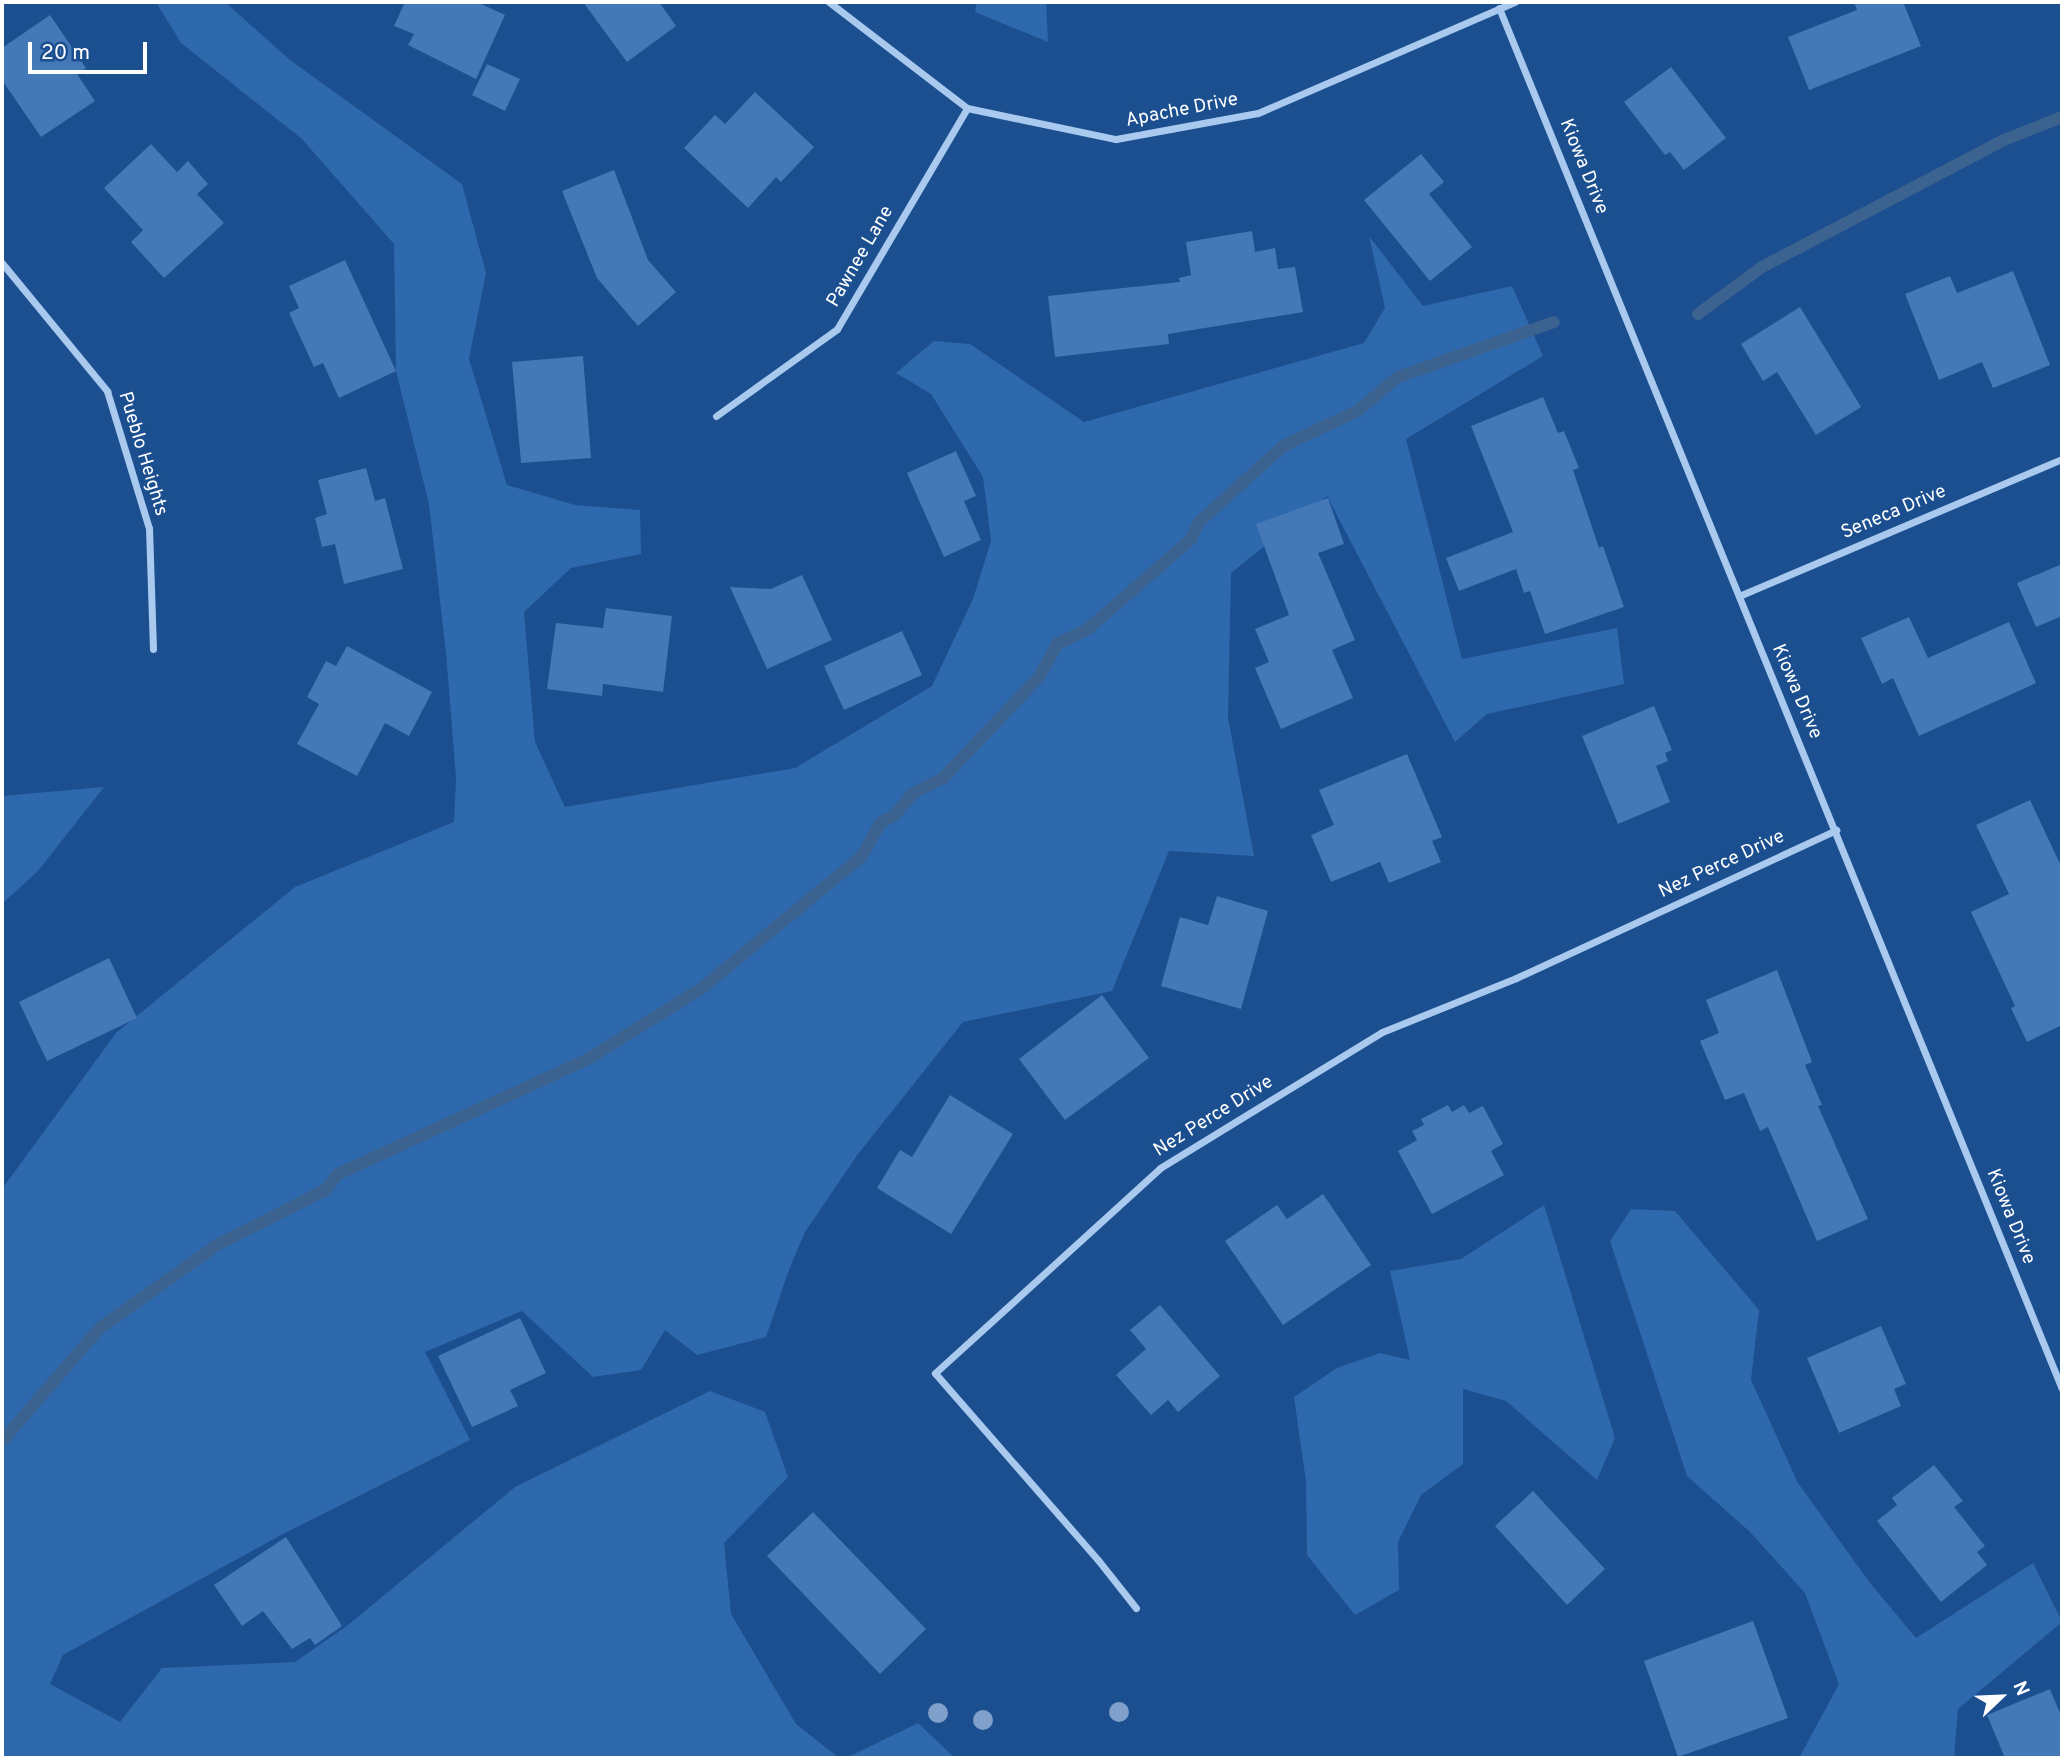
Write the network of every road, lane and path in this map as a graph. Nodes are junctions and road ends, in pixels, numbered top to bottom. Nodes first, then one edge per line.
1 (830, 2) edge
2 (1515, 2) edge
3 (1499, 8) junction
4 (967, 108) junction
5 (2, 263) edge
6 (716, 416) dead end
7 (2062, 459) edge
8 (1739, 596) junction
9 (153, 649) dead end
10 (1837, 830) junction
11 (2062, 1389) edge
12 (1136, 1608) dead end

1 - 4 street, Apache Drive
2 - 3 street, Apache Drive
3 - 4 street, Apache Drive
3 - 8 street, Kiowa Drive
4 - 6 street, Pawnee Lane
5 - 9 street, Pueblo Heights
7 - 8 street, Seneca Drive
8 - 10 street, Kiowa Drive
10 - 11 street, Kiowa Drive
10 - 12 street, Nez Perce Drive

